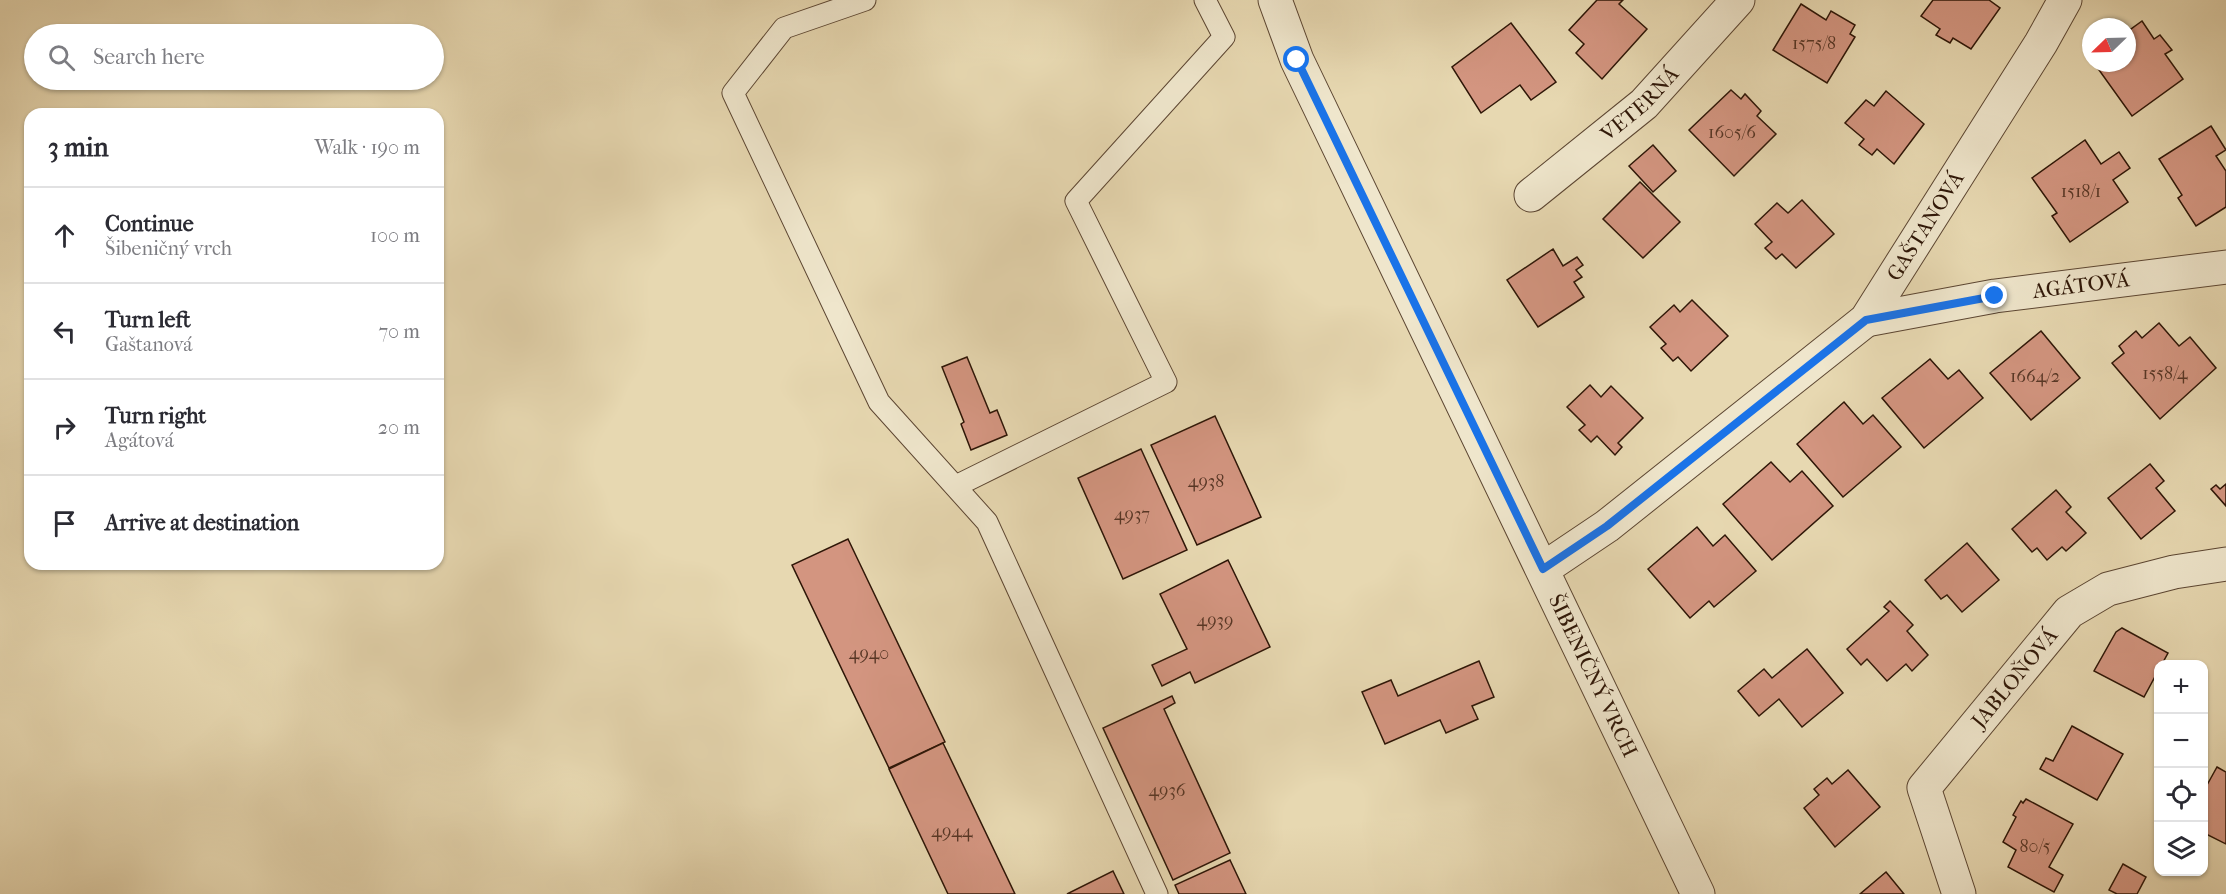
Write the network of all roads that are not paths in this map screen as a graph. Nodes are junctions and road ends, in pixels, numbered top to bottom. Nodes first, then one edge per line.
1 (865, 0) edge
2 (1205, 0) edge
3 (1275, 0) edge
4 (1738, 0) edge
5 (2065, 0) edge
6 (1531, 195) dead end
7 (2226, 267) edge
8 (1866, 320) junction
9 (956, 486) junction
10 (2226, 564) edge
11 (1543, 569) junction
12 (1157, 894) edge
13 (1698, 894) edge
14 (1959, 894) edge

1 - 9 lane
2 - 9 lane
3 - 11 street, ŠIBENIČNÝ VRCH
4 - 6 street, VETERNÁ
5 - 8 street, GAŠTANOVÁ
7 - 8 street, AGÁTOVÁ
8 - 11 street, GAŠTANOVÁ
9 - 12 lane
10 - 14 street, JABLOŇOVÁ
11 - 13 street, ŠIBENIČNÝ VRCH

